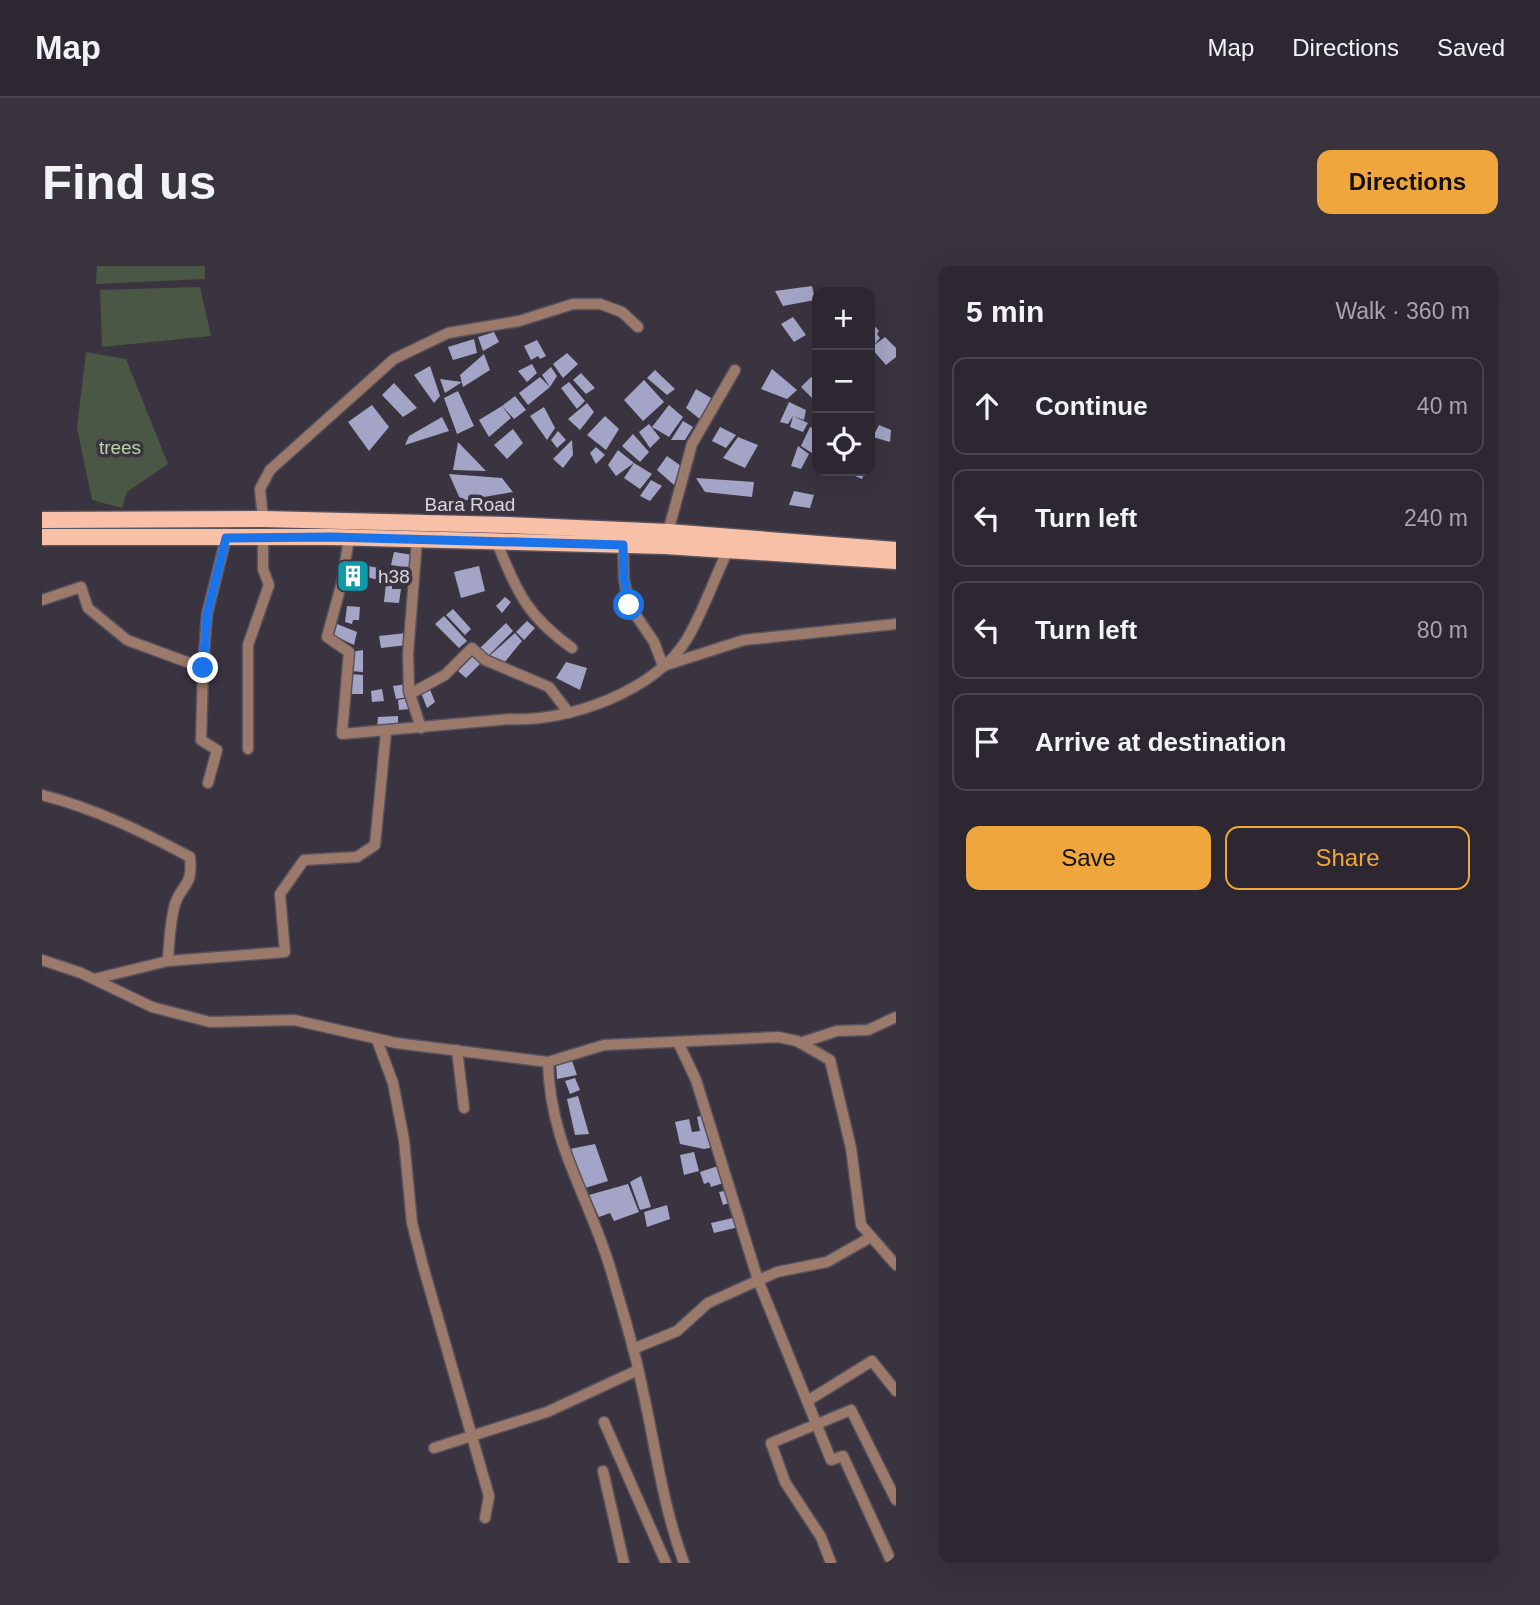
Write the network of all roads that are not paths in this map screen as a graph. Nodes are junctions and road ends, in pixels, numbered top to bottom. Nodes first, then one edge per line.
1 (638, 327) dead end
2 (735, 370) dead end
3 (263, 519) junction
4 (42, 520) edge
5 (582, 528) junction
6 (668, 532) junction
7 (42, 537) edge
8 (226, 538) junction
9 (263, 538) junction
10 (349, 538) junction
11 (623, 538) junction
12 (417, 540) junction
13 (497, 543) junction
14 (582, 545) junction
15 (728, 550) junction
16 (896, 550) edge
17 (896, 561) edge
18 (42, 600) edge
19 (896, 624) edge
20 (572, 648) dead end
21 (663, 666) junction
22 (203, 668) junction
23 (410, 694) junction
24 (569, 713) junction
25 (421, 728) junction
26 (386, 732) junction
27 (248, 749) dead end
28 (208, 783) dead end
29 (42, 795) edge
30 (42, 960) edge
31 (168, 961) junction
32 (94, 979) junction
33 (896, 1017) edge
34 (377, 1040) junction
35 (678, 1042) junction
36 (800, 1043) junction
37 (457, 1051) junction
38 (548, 1062) junction
39 (464, 1108) dead end
40 (871, 1237) junction
41 (896, 1265) edge
42 (758, 1280) junction
43 (633, 1349) junction
44 (638, 1370) junction
45 (896, 1391) edge
46 (809, 1400) junction
47 (604, 1422) dead end
48 (819, 1425) junction
49 (471, 1434) junction
50 (434, 1448) dead end
51 (603, 1471) dead end
52 (896, 1500) edge
53 (485, 1518) dead end
54 (624, 1563) edge
55 (666, 1563) edge
56 (684, 1563) edge
57 (831, 1563) edge
58 (892, 1563) edge

1 - 3 street
2 - 6 street
3 - 4 main road, Bara Road
3 - 5 main road, Bara Road
3 - 9 main road
5 - 11 main road, Bara Road
5 - 14 main road
6 - 11 main road, Bara Road
6 - 16 main road, Bara Road
7 - 8 main road
8 - 9 main road
8 - 22 street
9 - 10 main road
9 - 27 street
10 - 12 main road
10 - 26 street
11 - 14 main road
11 - 15 main road
11 - 21 street
12 - 13 main road
12 - 23 street
13 - 14 main road
13 - 20 street
15 - 17 main road
15 - 21 street
18 - 22 street
19 - 21 street
21 - 24 street
22 - 28 street
23 - 24 street
23 - 25 street
24 - 25 street
25 - 26 street
26 - 31 street
29 - 31 street
30 - 32 street
31 - 32 street
32 - 34 street
33 - 36 street
34 - 37 street
34 - 49 street
35 - 36 street
35 - 38 street
35 - 42 street
36 - 40 street
37 - 38 street
37 - 39 street
38 - 43 street
40 - 41 street
40 - 42 street
42 - 43 street
42 - 46 street
43 - 44 street
44 - 49 street
44 - 56 street
45 - 46 street
46 - 48 street
47 - 55 street
48 - 52 street
48 - 57 street
48 - 58 street
49 - 50 street
49 - 53 street
51 - 54 street

